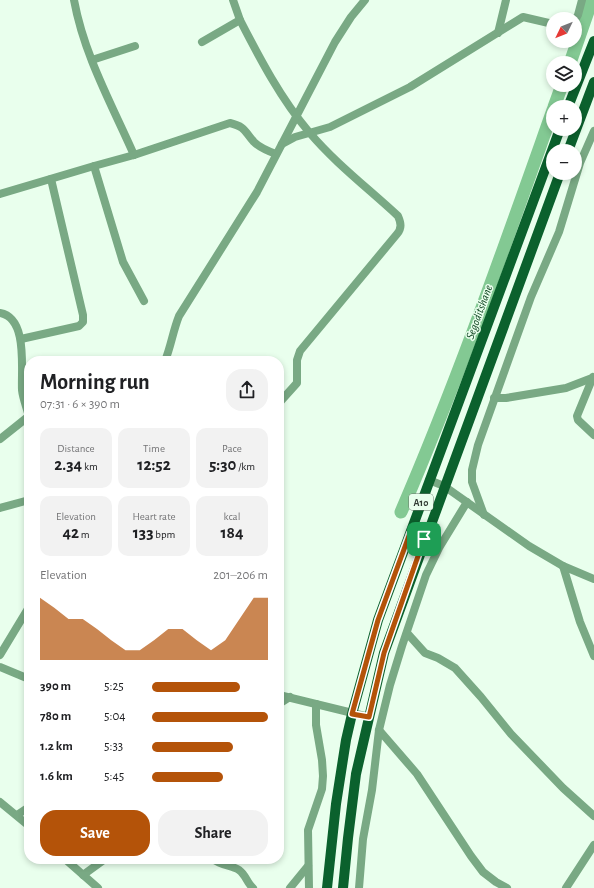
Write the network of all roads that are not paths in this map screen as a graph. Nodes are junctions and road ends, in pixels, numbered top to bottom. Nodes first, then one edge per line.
1 (74, 0) edge
2 (233, 0) edge
3 (365, 0) edge
4 (506, 0) edge
5 (582, 0) edge
6 (579, 12) edge
7 (240, 20) junction
8 (546, 22) edge
9 (498, 32) junction
10 (594, 41) edge
11 (202, 42) dead end
12 (135, 46) dead end
13 (92, 60) junction
14 (594, 82) edge
15 (571, 100) edge
16 (296, 116) junction
17 (594, 131) edge
18 (310, 133) junction
19 (557, 136) edge
20 (571, 144) edge
21 (281, 145) junction
22 (276, 154) junction
23 (134, 155) junction
24 (94, 166) junction
25 (51, 179) junction
26 (557, 180) edge
27 (0, 194) edge
28 (144, 301) dead end
29 (0, 313) edge
30 (21, 339) junction
31 (167, 356) edge
32 (24, 370) edge
33 (593, 376) edge
34 (284, 397) edge
35 (494, 398) junction
36 (24, 421) edge
37 (594, 435) edge
38 (0, 440) edge
39 (429, 480) junction
40 (444, 486) junction
41 (24, 501) edge
42 (467, 502) junction
43 (0, 508) edge
44 (484, 515) junction
45 (410, 533) junction
46 (424, 539) junction
47 (563, 566) junction
48 (594, 579) edge
49 (24, 615) edge
50 (407, 633) junction
51 (0, 655) edge
52 (594, 656) edge
53 (0, 667) edge
54 (24, 677) edge
55 (284, 696) edge
56 (290, 697) junction
57 (284, 701) edge
58 (316, 704) junction
59 (352, 714) junction
60 (369, 717) junction
61 (379, 730) junction
62 (0, 802) edge
63 (24, 810) edge
64 (17, 815) junction
65 (594, 816) edge
66 (24, 821) edge
67 (594, 845) edge
68 (71, 864) edge
69 (98, 864) edge
70 (221, 864) edge
71 (308, 866) junction
72 (83, 875) junction
73 (98, 888) edge
74 (253, 888) edge
75 (290, 888) edge
76 (309, 888) edge
77 (327, 888) edge
78 (343, 888) edge
79 (359, 888) edge
80 (507, 888) edge
81 (566, 888) edge

1 - 13 street
2 - 7 street
3 - 16 street
4 - 9 street
5 - 6 street
7 - 11 street
7 - 16 street
8 - 9 street
9 - 18 street
10 - 15 main road
12 - 13 street
13 - 23 street
14 - 20 main road
16 - 18 street
16 - 21 street
17 - 35 street
18 - 21 street
18 - 34 street
19 - 39 main road, A10
21 - 22 street
22 - 23 street
22 - 31 street
23 - 24 street
24 - 25 street
24 - 28 street
25 - 27 street
25 - 30 street
26 - 40 main road, A10
29 - 30 street
30 - 32 street
33 - 35 street
33 - 37 street
35 - 44 street
36 - 38 street
39 - 40 street
39 - 45 main road, A10
40 - 42 street
40 - 46 main road, A10
41 - 43 street
42 - 44 street
42 - 50 street
44 - 47 street
45 - 46 main road
45 - 59 main road, A10
46 - 60 main road, A10
47 - 48 street
47 - 52 street
49 - 51 street
50 - 61 street
50 - 65 street
53 - 54 street
55 - 56 street
56 - 57 street
56 - 58 street
58 - 59 street
58 - 71 street
59 - 60 street
59 - 77 main road, A10
60 - 78 main road, A10
61 - 79 street
61 - 80 street
62 - 64 street
63 - 64 street
64 - 66 street
67 - 81 street
68 - 72 street
69 - 72 street
70 - 74 street
71 - 75 street
71 - 76 street
72 - 73 street

